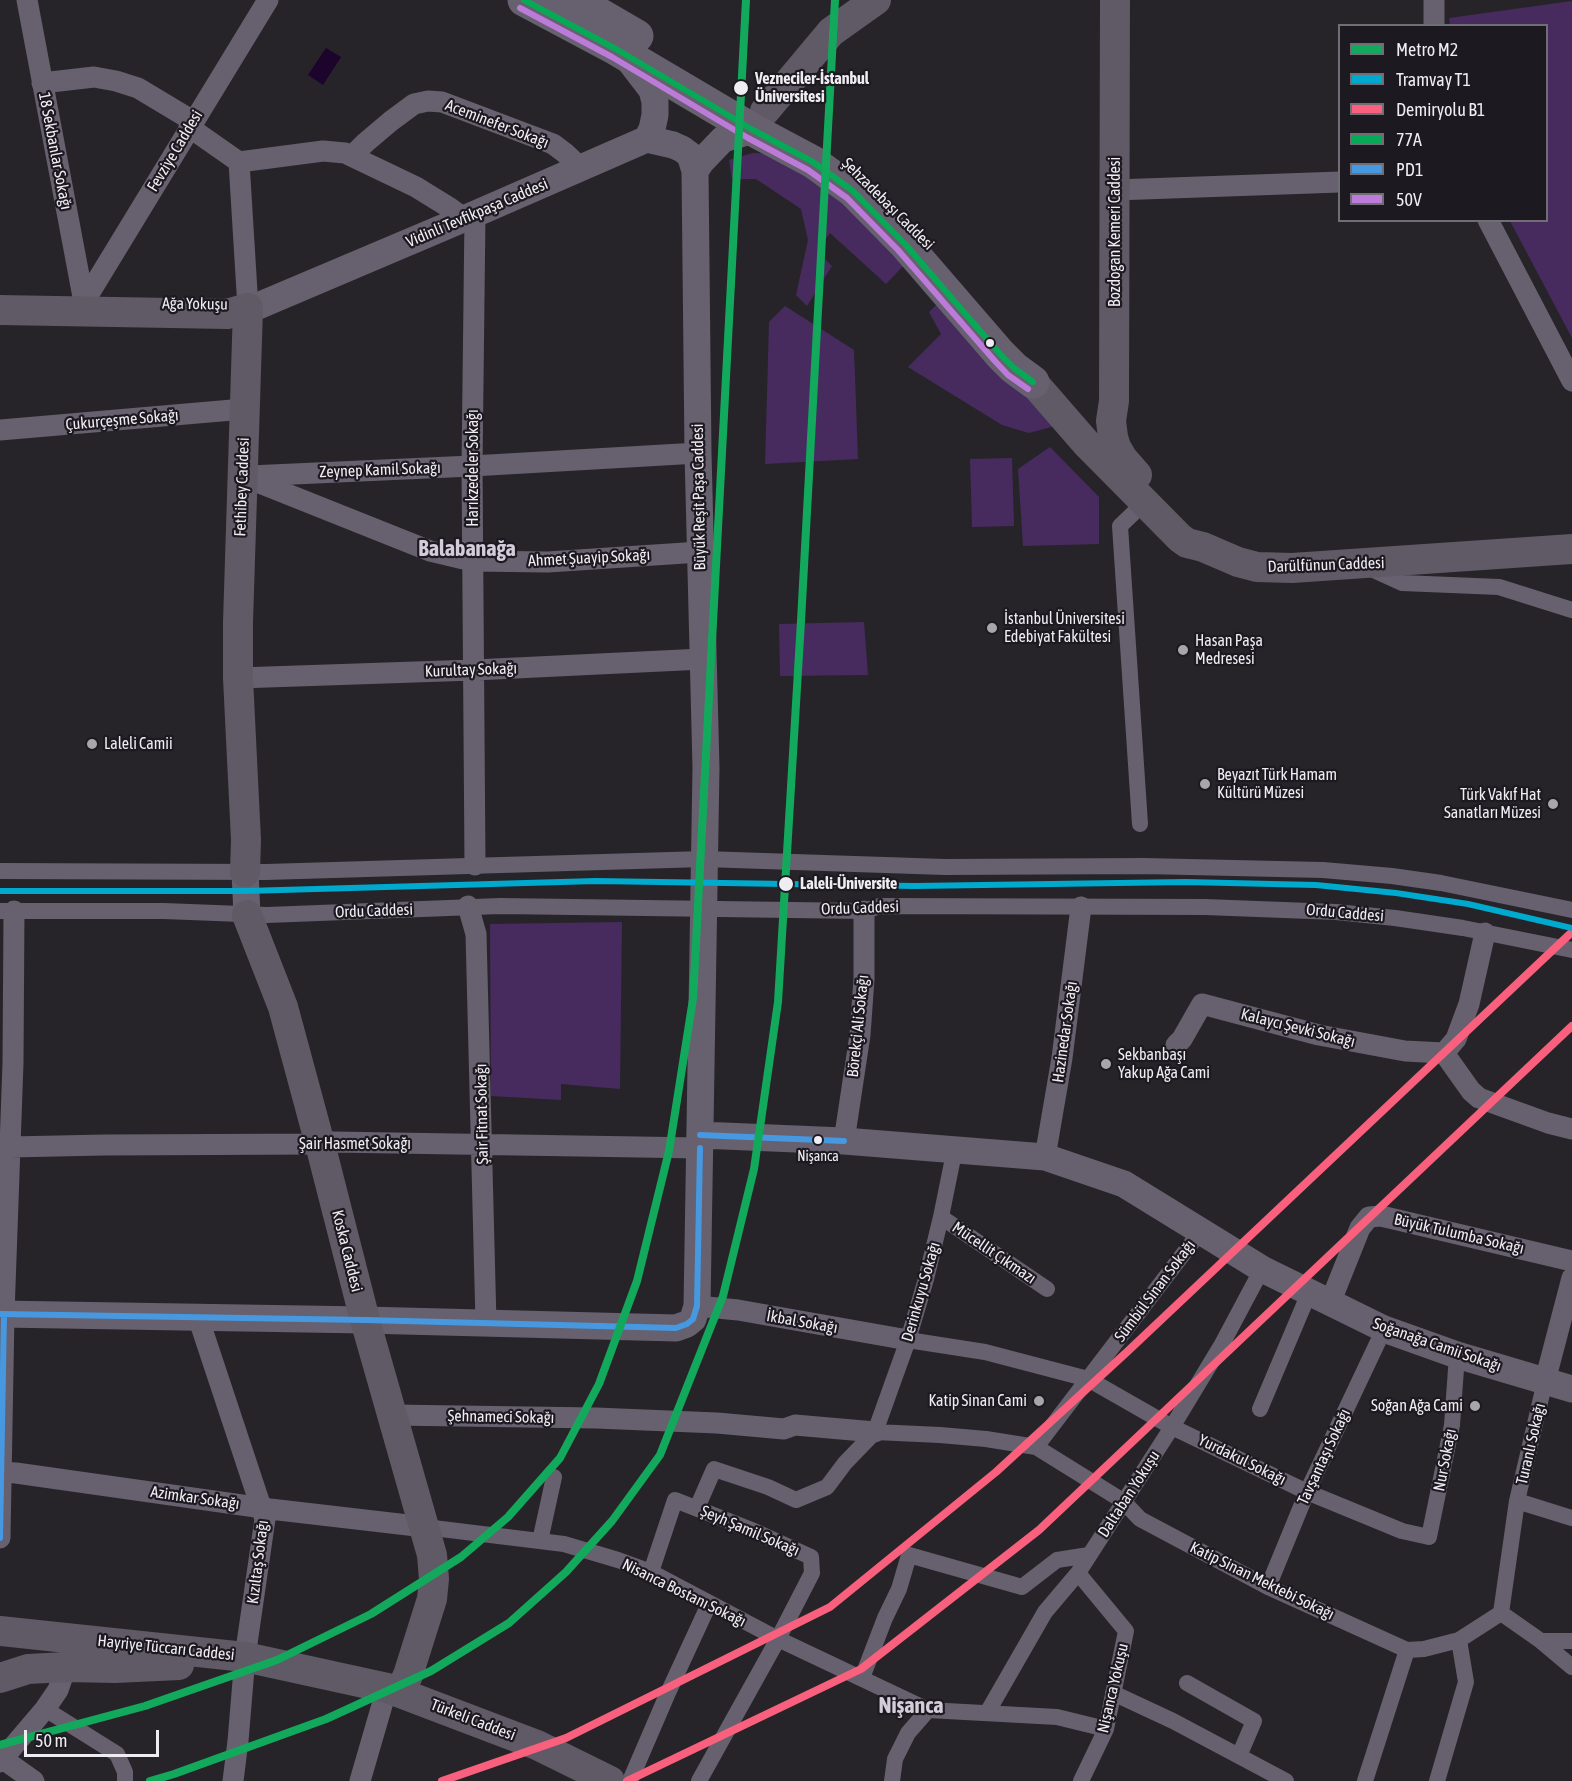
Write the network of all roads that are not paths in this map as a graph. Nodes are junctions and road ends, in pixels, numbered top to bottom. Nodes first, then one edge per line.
1 (27, 0) edge
2 (524, 0) edge
3 (575, 0) edge
4 (876, 0) edge
5 (1115, 0) edge
6 (1434, 0) edge
7 (257, 4) edge
8 (1434, 24) edge
9 (616, 49) junction
10 (42, 83) junction
11 (759, 120) junction
12 (191, 124) junction
13 (647, 139) junction
14 (353, 156) junction
15 (239, 162) junction
16 (581, 168) junction
17 (695, 171) junction
18 (1338, 182) edge
19 (1115, 190) junction
20 (470, 217) junction
21 (1489, 222) edge
22 (0, 301) edge
23 (84, 307) junction
24 (248, 308) junction
25 (0, 310) edge
26 (1572, 381) edge
27 (1033, 382) joint
28 (1112, 408) junction
29 (244, 409) junction
30 (1065, 418) junction
31 (0, 430) edge
32 (698, 453) junction
33 (472, 466) junction
34 (242, 476) junction
35 (1144, 502) junction
36 (1203, 547) junction
37 (1572, 549) edge
38 (700, 552) junction
39 (472, 561) junction
40 (1361, 565) junction
41 (1572, 610) edge
42 (703, 659) junction
43 (474, 670) junction
44 (238, 678) junction
45 (1140, 824) dead end
46 (704, 860) junction
47 (476, 865) junction
48 (0, 871) edge
49 (245, 872) junction
50 (468, 906) junction
51 (1082, 907) junction
52 (704, 909) junction
53 (1572, 910) edge
54 (7, 911) edge
55 (864, 911) junction
56 (247, 915) junction
57 (1485, 933) junction
58 (1572, 950) edge
59 (1176, 1046) dead end
60 (1444, 1053) junction
61 (1572, 1129) edge
62 (844, 1141) junction
63 (700, 1142) junction
64 (320, 1144) junction
65 (482, 1145) junction
66 (5, 1147) edge
67 (955, 1148) junction
68 (1046, 1156) junction
69 (941, 1217) junction
70 (1200, 1232) junction
71 (1572, 1261) edge
72 (1262, 1269) junction
73 (1572, 1278) edge
74 (1047, 1289) dead end
75 (1319, 1298) junction
76 (695, 1312) junction
77 (2, 1314) edge
78 (198, 1317) junction
79 (365, 1320) junction
80 (486, 1323) junction
81 (1384, 1329) junction
82 (908, 1340) junction
83 (1457, 1355) junction
84 (1088, 1379) junction
85 (1545, 1381) junction
86 (1572, 1389) edge
87 (1260, 1409) dead end
88 (392, 1415) junction
89 (1172, 1426) junction
90 (875, 1432) junction
91 (1036, 1447) junction
92 (1, 1472) edge
93 (554, 1477) dead end
94 (1307, 1492) junction
95 (1123, 1501) junction
96 (1517, 1502) junction
97 (263, 1508) junction
98 (697, 1508) junction
99 (1572, 1518) edge
100 (425, 1527) junction
101 (1402, 1531) joint
102 (0, 1538) edge
103 (540, 1541) junction
104 (1089, 1555) junction
105 (651, 1572) junction
106 (1078, 1572) junction
107 (1268, 1587) junction
108 (709, 1604) junction
109 (1500, 1612) junction
110 (0, 1631) edge
111 (778, 1639) junction
112 (1459, 1640) junction
113 (1541, 1641) junction
114 (1572, 1641) edge
115 (1407, 1650) junction
116 (244, 1657) junction
117 (66, 1667) junction
118 (1572, 1667) edge
119 (0, 1678) edge
120 (862, 1678) junction
121 (1187, 1683) dead end
122 (393, 1690) junction
123 (1113, 1693) junction
124 (45, 1708) junction
125 (928, 1710) junction
126 (987, 1713) junction
127 (1106, 1729) junction
128 (1239, 1756) junction
129 (1, 1760) edge
130 (34, 1781) edge
131 (125, 1781) edge
132 (233, 1781) edge
133 (360, 1781) edge
134 (610, 1781) edge
135 (630, 1781) edge
136 (699, 1781) edge
137 (892, 1781) edge
138 (1081, 1781) edge
139 (1286, 1781) edge
140 (1365, 1781) edge
141 (1437, 1781) edge

1 - 10 street, 18 Sekbanlar Sokağı
2 - 9 main road
3 - 11 main road
4 - 11 main road
5 - 19 main road, Bozdogan Kemeri Caddesi
6 - 8 street
7 - 12 street, Fevziye Caddesi
9 - 11 main road
9 - 13 street
10 - 12 street
10 - 23 street, 18 Sekbanlar Sokağı
11 - 17 street
11 - 27 main road
12 - 15 street
12 - 23 street, Fevziye Caddesi
13 - 16 street, Vidinli Tevfikpaşa Caddesi
13 - 17 street
14 - 15 street
14 - 16 street, Aceminefer Sokağı
14 - 20 street
15 - 24 street, Fethibey Caddesi
16 - 20 street, Vidinli Tevfikpaşa Caddesi
17 - 32 street, Büyük Reşit Paşa Caddesi
18 - 19 street
19 - 28 main road, Bozdogan Kemeri Caddesi
20 - 24 street, Vidinli Tevfikpaşa Caddesi
20 - 33 street, Harıkzedeler Sokağı
21 - 26 street
22 - 23 main road, Ağa Yokuşu
23 - 24 main road, Ağa Yokuşu
23 - 25 main road, Ağa Yokuşu
24 - 29 main road, Fethibey Caddesi
27 - 30 main road, Darülfünun Caddesi
28 - 30 main road
28 - 36 main road, Bozdogan Kemeri Caddesi
29 - 31 street, Çukurçeşme Sokağı
29 - 34 main road, Fethibey Caddesi
30 - 35 main road, Darülfünun Caddesi
32 - 33 street, Zeynep Kamil Sokağı
32 - 38 street, Büyük Reşit Paşa Caddesi
33 - 34 street, Zeynep Kamil Sokağı
33 - 39 street, Harıkzedeler Sokağı
34 - 39 street, Ahmet Şuayip Sokağı
34 - 44 main road, Fethibey Caddesi
35 - 36 main road, Darülfünun Caddesi
35 - 45 street
36 - 40 main road, Darülfünun Caddesi
37 - 40 main road, Darülfünun Caddesi
38 - 39 street, Ahmet Şuayip Sokağı
38 - 42 street, Büyük Reşit Paşa Caddesi
39 - 43 street, Harıkzedeler Sokağı
40 - 41 street
42 - 43 street, Kurultay Sokağı
42 - 46 street, Büyük Reşit Paşa Caddesi
43 - 44 street, Kurultay Sokağı
43 - 47 street, Harıkzedeler Sokağı
44 - 49 main road, Fethibey Caddesi
46 - 47 street
46 - 52 street, Büyük Reşit Paşa Caddesi
46 - 53 street
47 - 49 street
48 - 49 street
49 - 56 street
50 - 52 street, Ordu Caddesi
50 - 56 street, Ordu Caddesi
50 - 65 street, Şair Fitnat Sokağı
51 - 55 street, Ordu Caddesi
51 - 57 street, Ordu Caddesi
51 - 68 street, Hazinedar Sokağı
52 - 55 street, Ordu Caddesi
52 - 63 street, Büyük Reşit Paşa Caddesi
54 - 56 street, Ordu Caddesi
54 - 66 street
55 - 62 street, Börekçi Ali Sokağı
56 - 64 main road, Koska Caddesi
57 - 58 street, Ordu Caddesi
57 - 60 street
59 - 60 street, Kalaycı Şevki Sokağı
60 - 61 street
62 - 63 street, Soğanağa Camii Sokağı
62 - 67 street, Soğanağa Camii Sokağı
63 - 65 street, Şair Hasmet Sokağı
63 - 76 street, Büyük Reşit Paşa Caddesi
64 - 65 street, Şair Hasmet Sokağı
64 - 66 street, Şair Hasmet Sokağı
64 - 79 main road, Koska Caddesi
65 - 80 street, Şair Fitnat Sokağı
66 - 77 street
67 - 68 street, Soğanağa Camii Sokağı
67 - 69 street, Derinkuyu Sokağı
68 - 70 street, Soğanağa Camii Sokağı
69 - 74 street, Mücellit Çıkmazı
69 - 82 street, Derinkuyu Sokağı
70 - 72 street, Soğanağa Camii Sokağı
70 - 84 street, Sümbül Sinan Sokağı
71 - 75 street, Büyük Tulumba Sokağı
72 - 75 street, Soğanağa Camii Sokağı
72 - 89 street, Daltaban Yokuşu
73 - 85 street, Turanlı Sokağı
75 - 81 street, Soğanağa Camii Sokağı
75 - 87 street
76 - 80 street
76 - 82 street, İkbal Sokağı
77 - 78 street
77 - 92 street
78 - 79 street
78 - 97 street, Kızıltaş Sokağı
79 - 80 street
79 - 88 main road, Koska Caddesi
81 - 83 street, Soğanağa Camii Sokağı
81 - 94 street, Tavşantaşı Sokağı
82 - 84 street
82 - 90 street, Derinkuyu Sokağı
83 - 85 street, Soğanağa Camii Sokağı
83 - 101 street, Nur Sokağı
84 - 89 street, Yurdakul Sokağı
84 - 91 street, Sümbül Sinan Sokağı
85 - 86 street, Soğanağa Camii Sokağı
85 - 96 street, Turanlı Sokağı
88 - 90 street, Şehnameci Sokağı
88 - 100 main road, Koska Caddesi
89 - 94 street, Yurdakul Sokağı
89 - 95 street, Daltaban Yokuşu
90 - 91 street
90 - 98 street
91 - 95 street, Katip Sinan Mektebi Sokağı
92 - 97 street, Azimkar Sokağı
92 - 102 street
93 - 103 street
94 - 101 street, Yurdakul Sokağı
94 - 107 street, Tavşantaşı Sokağı
95 - 104 street, Daltaban Yokuşu
95 - 107 street, Katip Sinan Mektebi Sokağı
96 - 99 street
96 - 109 street, Turanlı Sokağı
97 - 100 street, Azimkar Sokağı
97 - 116 street, Kızıltaş Sokağı
98 - 105 street, Şeyh Şamil Sokağı
98 - 111 street, Şeyh Şamil Sokağı
100 - 103 street, Nisanca Bostanı Sokağı
100 - 122 main road, Koska Caddesi
103 - 105 street, Nisanca Bostanı Sokağı
104 - 106 street, Daltaban Yokuşu
104 - 120 street
105 - 108 street, Nisanca Bostanı Sokağı
106 - 123 street, Nişanca Yokuşu
106 - 126 street, Daltaban Yokuşu
107 - 115 street, Katip Sinan Mektebi Sokağı
108 - 111 street, Nisanca Bostanı Sokağı
108 - 135 street
109 - 112 street
109 - 113 street
110 - 116 main road, Hayriye Tüccarı Caddesi
111 - 120 street, Nisanca Bostanı Sokağı
111 - 136 street
112 - 115 street
112 - 141 street
113 - 114 street
113 - 118 street
115 - 140 street
116 - 117 main road
116 - 122 main road, Hayriye Tüccarı Caddesi
116 - 132 street, Kızıltaş Sokağı
117 - 119 main road
117 - 124 street
120 - 125 street, Nisanca Bostanı Sokağı
121 - 128 street
122 - 133 street
122 - 134 main road, Türkeli Caddesi
123 - 127 street, Nişanca Yokuşu
123 - 128 street
124 - 129 street
124 - 131 street
125 - 126 street, Nisanca Bostanı Sokağı
125 - 137 street
126 - 127 street, Nisanca Bostanı Sokağı
127 - 138 street, Nişanca Yokuşu
128 - 139 street
129 - 130 street

